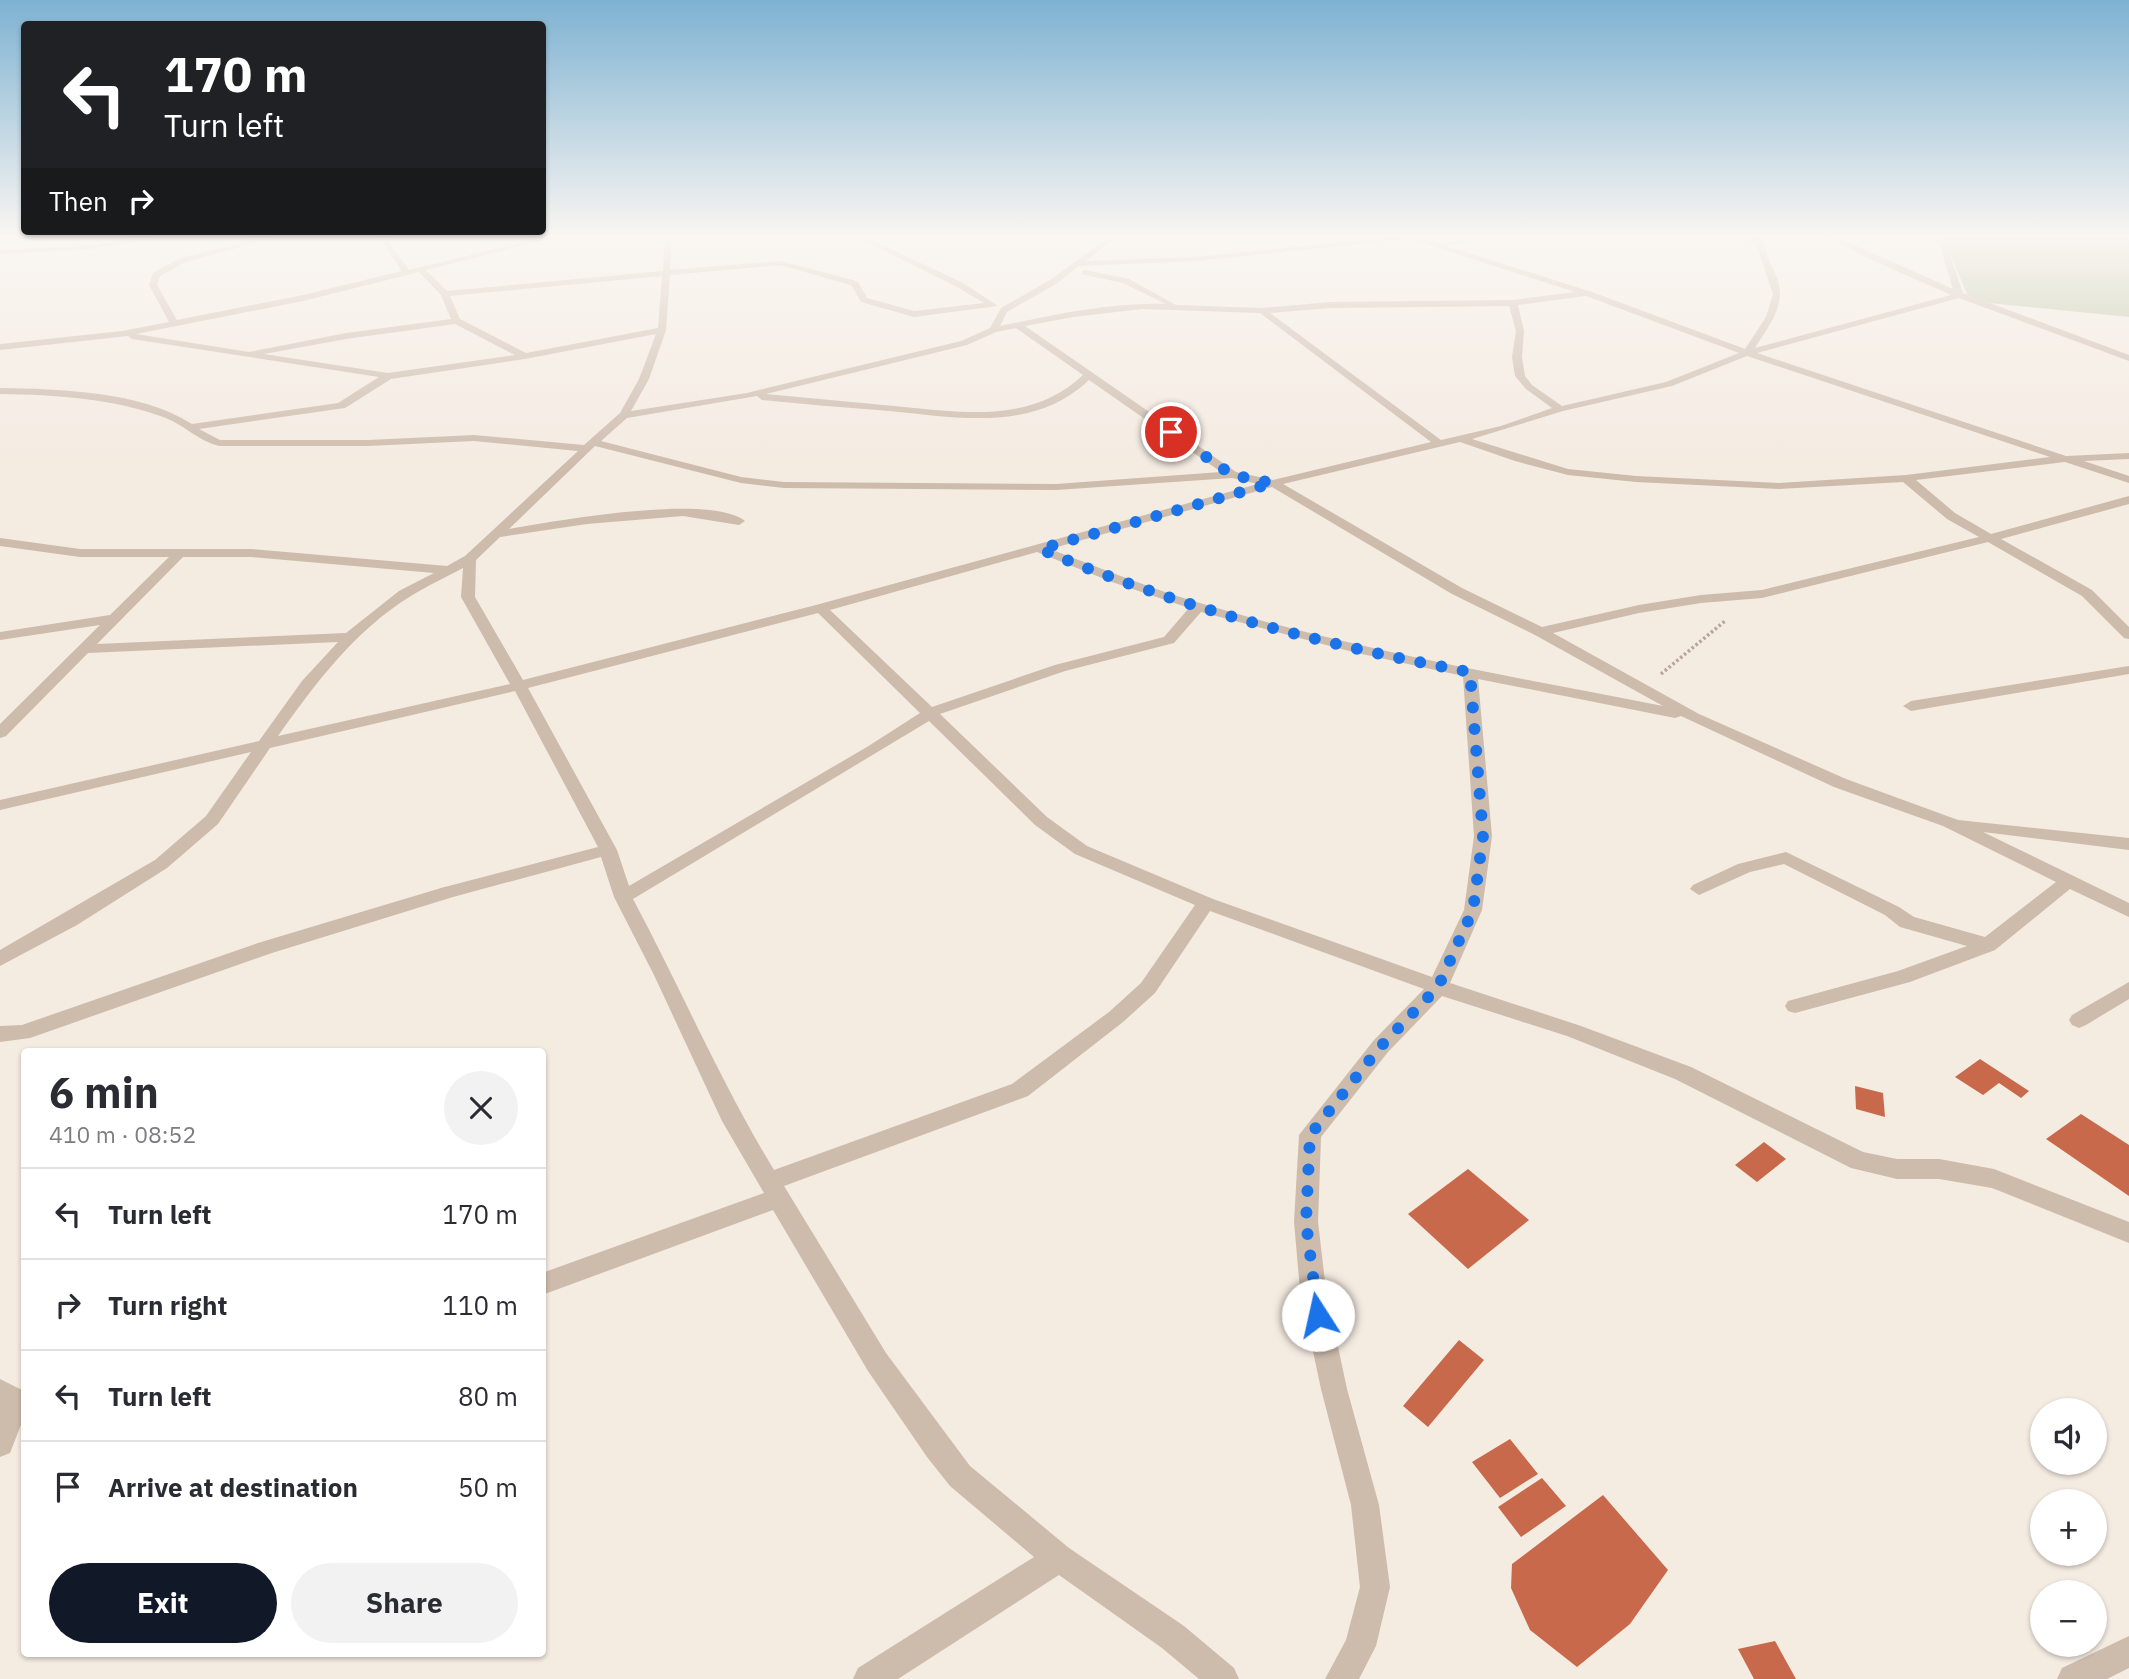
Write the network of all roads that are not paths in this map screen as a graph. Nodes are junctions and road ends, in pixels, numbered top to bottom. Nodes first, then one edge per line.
1 (170, 315) edge
2 (215, 315) edge
3 (454, 315) edge
4 (663, 315) edge
5 (1001, 315) edge
6 (1072, 315) edge
7 (1268, 315) edge
8 (1516, 315) edge
9 (1646, 315) edge
10 (1769, 315) edge
11 (1884, 315) edge
12 (2014, 315) edge
13 (456, 321) junction
14 (175, 324) junction
15 (1017, 325) junction
16 (662, 330) junction
17 (993, 330) junction
18 (122, 334) junction
19 (1, 345) edge
20 (1746, 353) junction
21 (243, 355) junction
22 (525, 356) junction
23 (2129, 358) edge
24 (1089, 375) junction
25 (388, 376) junction
26 (0, 391) edge
27 (747, 396) junction
28 (1560, 409) junction
29 (624, 415) junction
30 (190, 427) junction
31 (1460, 438) junction
32 (1439, 443) junction
33 (589, 445) junction
34 (2129, 456) edge
35 (2063, 459) junction
36 (1232, 475) junction
37 (1906, 478) junction
38 (2129, 480) edge
39 (1273, 483) junction
40 (2129, 500) edge
41 (739, 521) dead end
42 (498, 534) junction
43 (1990, 538) junction
44 (0, 542) edge
45 (1040, 549) junction
46 (179, 554) junction
47 (470, 559) junction
48 (447, 570) junction
49 (1198, 607) junction
50 (821, 608) junction
51 (111, 619) junction
52 (1540, 632) junction
53 (2129, 635) edge
54 (0, 636) edge
55 (349, 637) junction
56 (82, 649) junction
57 (2129, 670) edge
58 (1470, 672) junction
59 (519, 686) junction
60 (1911, 706) dead end
61 (932, 712) junction
62 (1694, 717) junction
63 (0, 733) edge
64 (267, 742) junction
65 (0, 805) edge
66 (1949, 822) junction
67 (2129, 844) edge
68 (608, 850) junction
69 (2069, 881) junction
70 (1699, 889) dead end
71 (623, 897) junction
72 (1206, 903) junction
73 (2129, 911) edge
74 (1988, 945) junction
75 (0, 959) edge
76 (1438, 987) junction
77 (2129, 989) edge
78 (1795, 1006) dead end
79 (2079, 1020) dead end
80 (0, 1034) edge
81 (773, 1190) junction
82 (2129, 1233) edge
83 (546, 1282) edge
84 (13, 1400) edge
85 (0, 1443) edge
86 (1059, 1558) junction
87 (2129, 1652) edge
88 (869, 1679) edge
89 (1223, 1679) edge
90 (1341, 1679) edge
91 (2073, 1679) edge

1 - 14 street
2 - 14 street
3 - 13 street
4 - 16 street
5 - 17 street
6 - 15 street
7 - 32 street
8 - 28 street
9 - 20 street
10 - 20 street
11 - 20 street
12 - 23 street
13 - 21 street
13 - 22 street
14 - 18 street
15 - 17 street
15 - 24 street
16 - 22 street
16 - 29 street
17 - 27 street
18 - 19 street
18 - 21 street
20 - 28 street
20 - 35 street
21 - 25 street
22 - 25 street
24 - 27 street
24 - 36 street
25 - 30 street
26 - 30 street
27 - 29 street
28 - 31 street
29 - 33 street
30 - 33 street
31 - 32 street
31 - 37 street
32 - 39 street
33 - 36 street
33 - 42 street
34 - 35 street
35 - 37 street
35 - 38 street
36 - 39 street
37 - 43 street
39 - 45 street
39 - 52 street
40 - 43 street
41 - 42 street
42 - 47 street
43 - 52 street
43 - 53 street
44 - 46 street
45 - 49 street
45 - 50 street
46 - 48 street
46 - 51 street
47 - 48 street
47 - 59 street
48 - 55 street
49 - 58 street
49 - 61 street
50 - 59 street
50 - 61 street
51 - 54 street
51 - 56 street
52 - 62 street
55 - 56 street
55 - 64 street
56 - 63 street
57 - 60 street
58 - 62 street
58 - 76 street
59 - 64 street
59 - 68 street
61 - 71 street
61 - 72 street
62 - 66 street
64 - 65 street
64 - 75 street
66 - 67 street
66 - 69 street
68 - 71 street
68 - 80 street
69 - 73 street
69 - 74 street
70 - 74 street
71 - 81 street
72 - 76 street
72 - 81 street
74 - 78 street
76 - 82 street
76 - 90 street
77 - 79 street
81 - 83 street
81 - 86 street
84 - 85 street
86 - 88 street
86 - 89 street
87 - 91 street

